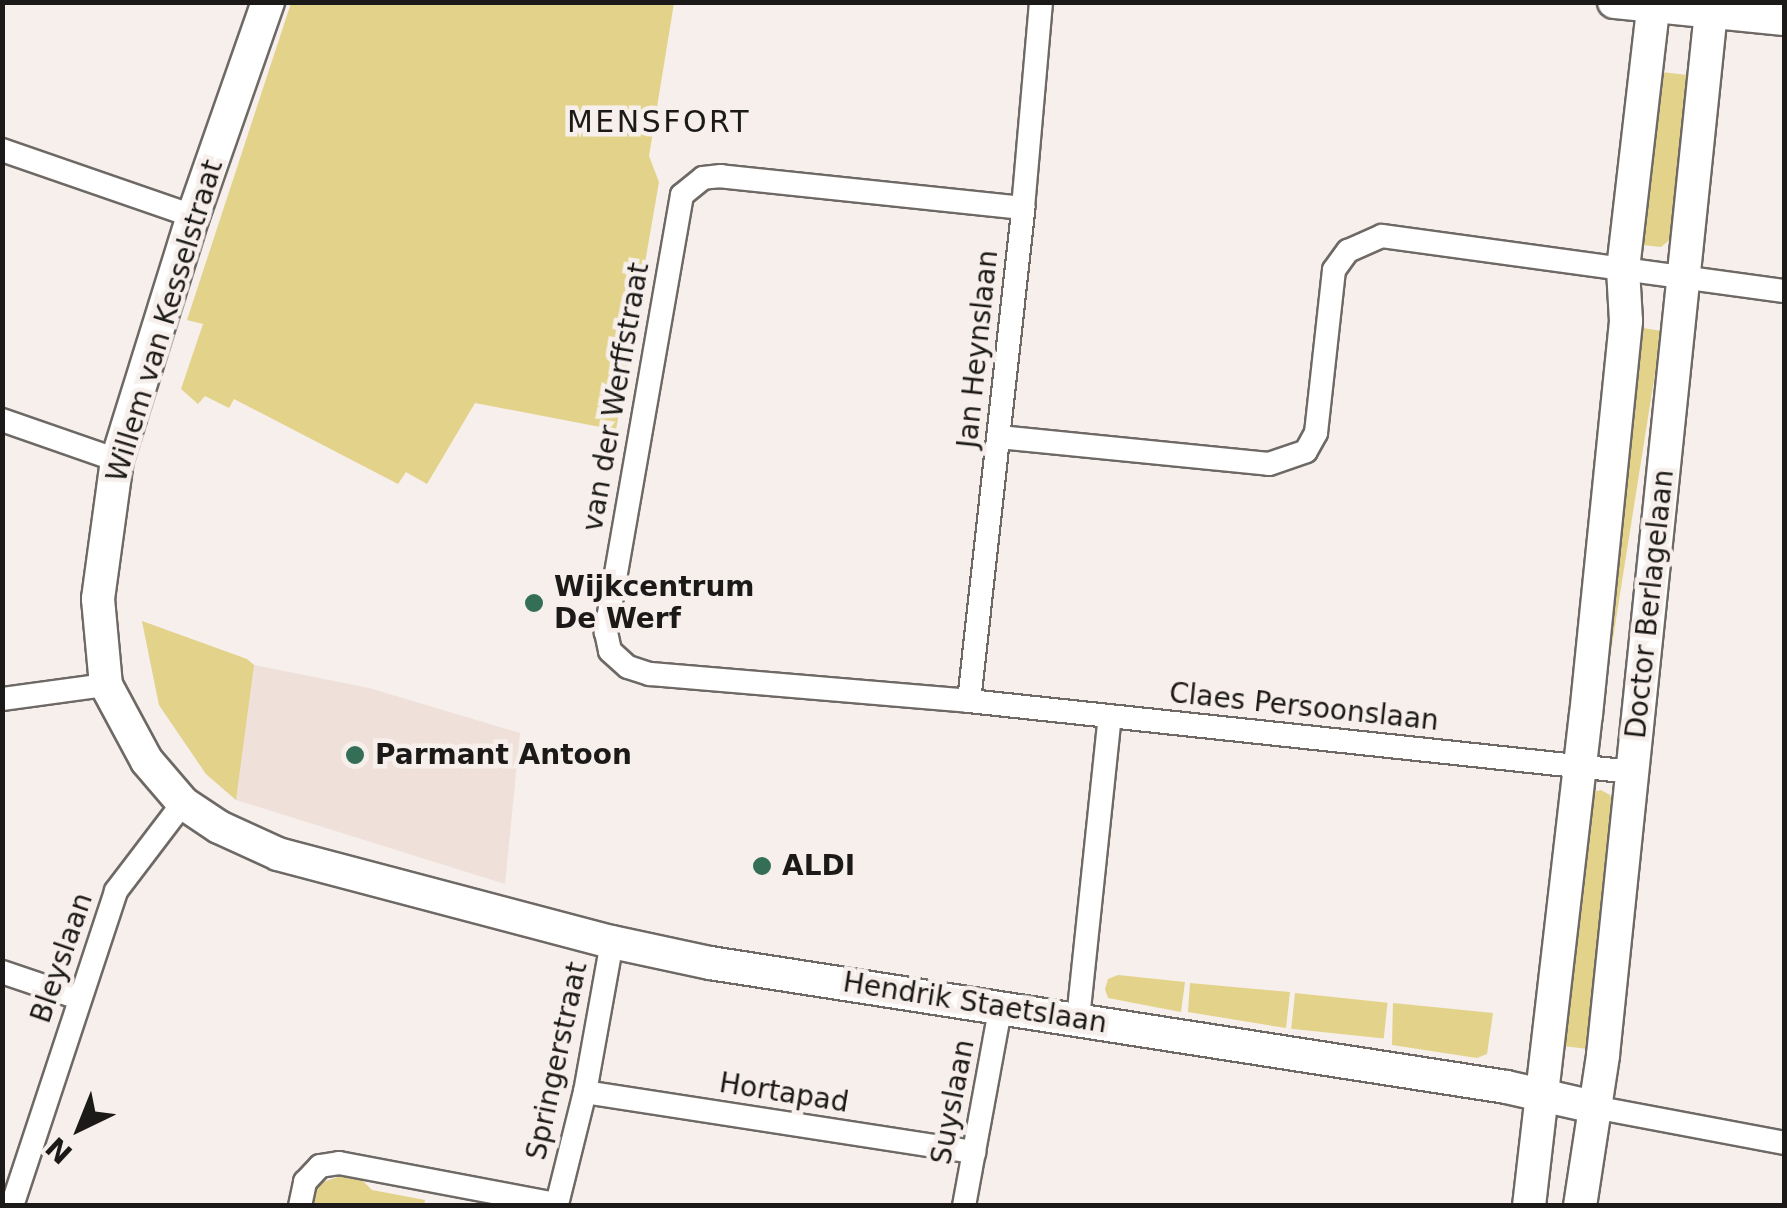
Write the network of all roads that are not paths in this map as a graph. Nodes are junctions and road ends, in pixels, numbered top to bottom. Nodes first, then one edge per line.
1 (268, 2) edge
2 (1040, 2) edge
3 (1614, 2) edge
4 (1654, 5) edge
5 (1712, 7) edge
6 (1784, 18) edge
7 (2, 150) edge
8 (1023, 208) junction
9 (193, 216) junction
10 (1623, 269) junction
11 (1685, 277) junction
12 (1784, 292) edge
13 (2, 420) edge
14 (998, 437) junction
15 (117, 460) junction
16 (106, 685) junction
17 (2, 700) edge
18 (969, 701) junction
19 (1110, 717) junction
20 (1580, 766) junction
21 (1632, 772) junction
22 (183, 803) junction
23 (612, 942) junction
24 (2, 972) edge
25 (79, 998) junction
26 (1000, 1009) junction
27 (1078, 1018) junction
28 (585, 1092) junction
29 (1544, 1095) junction
30 (1594, 1107) junction
31 (1784, 1143) edge
32 (974, 1152) junction
33 (12, 1206) edge
34 (300, 1206) edge
35 (964, 1206) edge
36 (1529, 1206) edge
37 (1580, 1206) edge

1 - 9 street, Willem van Kesselstraat
2 - 8 street, Jan Heynslaan
3 - 4 street
4 - 5 street
4 - 10 street, Doctor Berlagelaan
5 - 6 street
5 - 11 street, Doctor Berlagelaan
7 - 9 street
8 - 14 street, Jan Heynslaan
8 - 18 street, van der Werffstraat
9 - 15 street, Willem van Kesselstraat
10 - 11 street
10 - 14 street
10 - 20 street, Doctor Berlagelaan
11 - 12 street
11 - 21 street, Doctor Berlagelaan
13 - 15 street
14 - 18 street, Jan Heynslaan
15 - 16 street, Willem van Kesselstraat
16 - 17 street
16 - 22 street, Willem van Kesselstraat
18 - 19 street, Claes Persoonslaan
19 - 20 street, Claes Persoonslaan
19 - 27 street
20 - 21 street, Claes Persoonslaan
20 - 29 street, Doctor Berlagelaan
21 - 30 street, Doctor Berlagelaan
22 - 23 street, Hendrik Staetslaan
22 - 25 street, Bleyslaan
23 - 26 street, Hendrik Staetslaan
23 - 28 street, Springerstraat
24 - 25 street
25 - 33 street, Bleyslaan
26 - 27 street, Hendrik Staetslaan
26 - 32 street, Suyslaan
27 - 29 street, Hendrik Staetslaan
28 - 32 street, Hortapad
28 - 34 street, Springerstraat
29 - 30 street, Hendrik Staetslaan
29 - 36 street, Doctor Berlagelaan
30 - 31 street, Hendrik Staetslaan
30 - 37 street, Doctor Berlagelaan
32 - 35 street, Suyslaan

